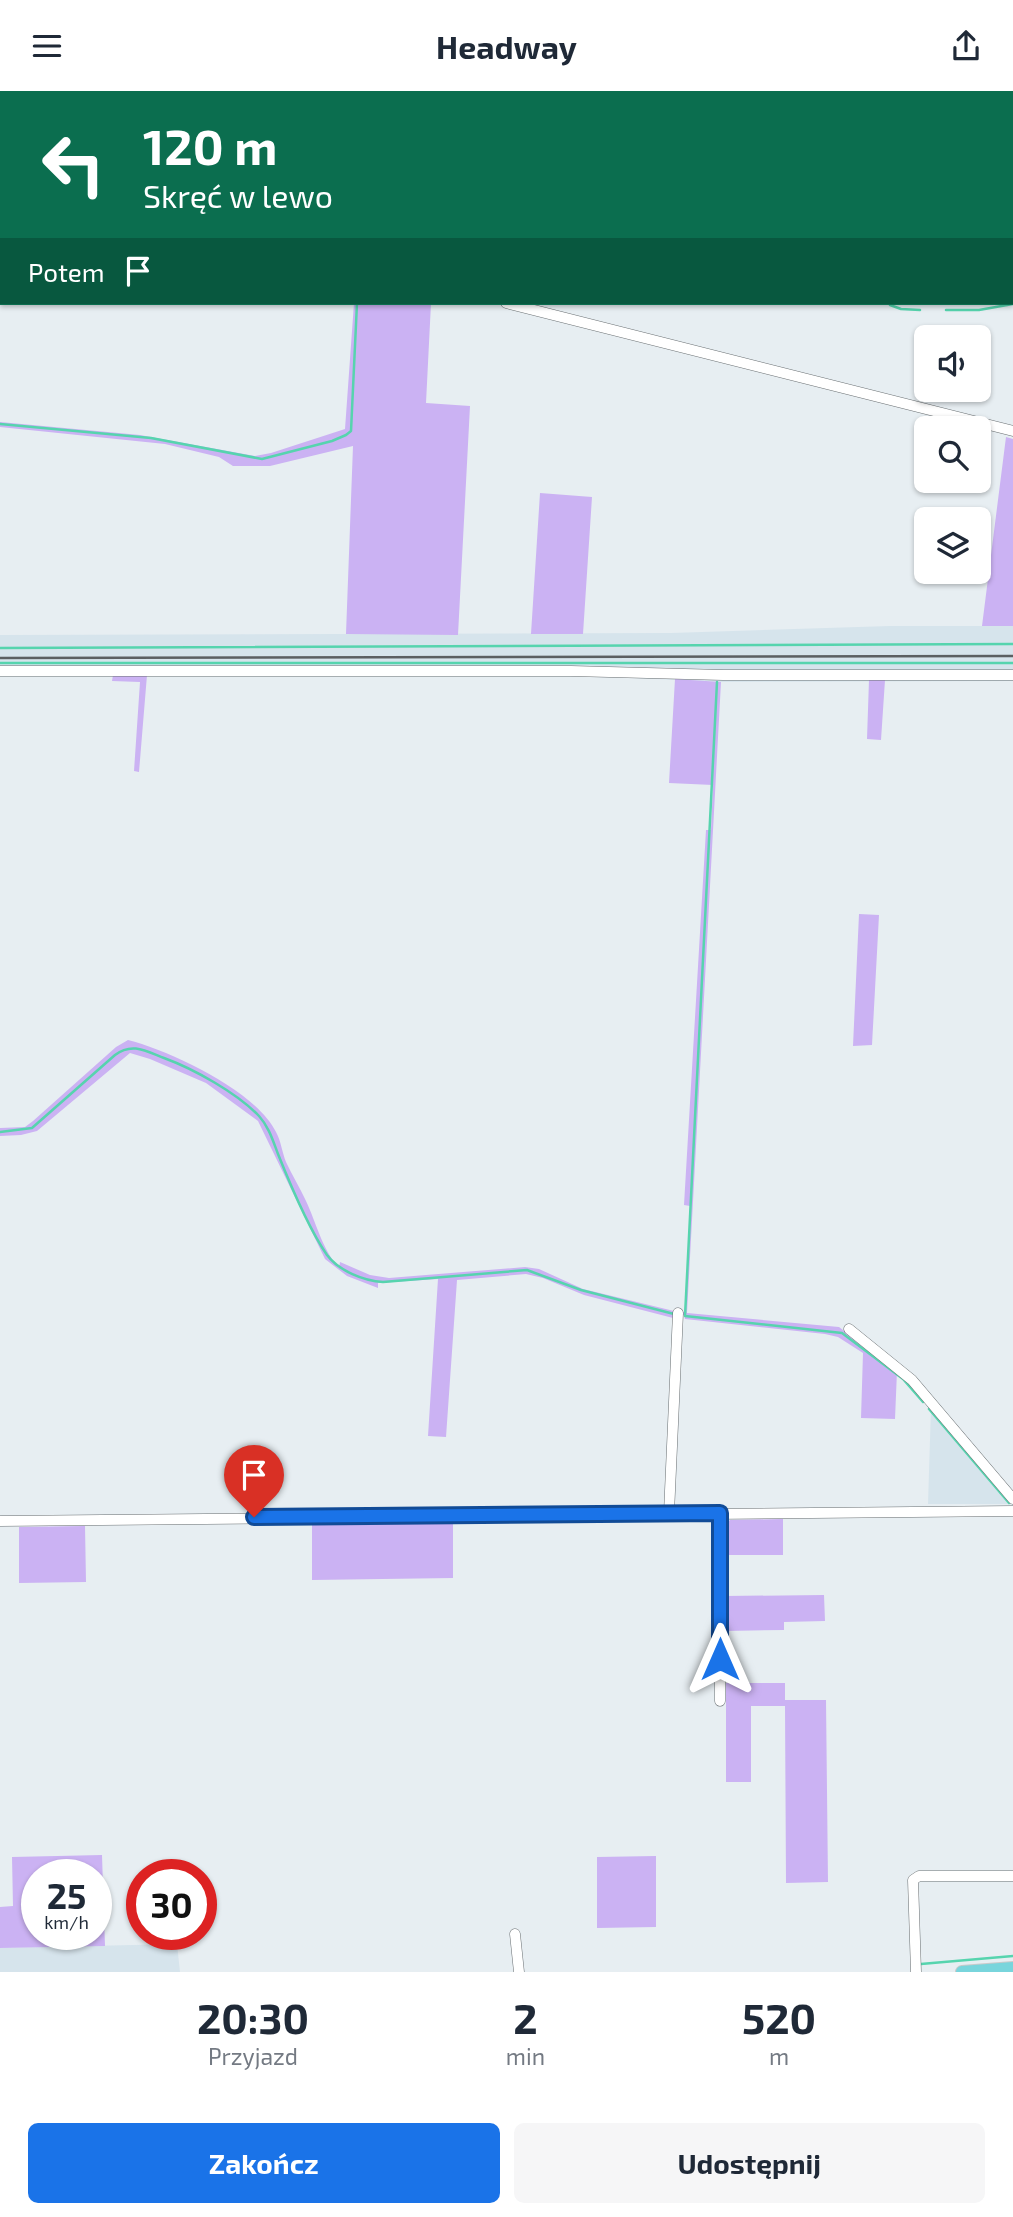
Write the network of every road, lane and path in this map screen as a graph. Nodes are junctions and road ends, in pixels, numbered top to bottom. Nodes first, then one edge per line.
1 (514, 305) edge
2 (1013, 431) edge
3 (0, 671) edge
4 (1013, 675) edge
5 (678, 1313) dead end
6 (849, 1329) dead end
7 (1013, 1499) edge
8 (1013, 1511) edge
9 (669, 1513) junction
10 (720, 1513) junction
11 (0, 1521) edge
12 (720, 1701) dead end
13 (1013, 1875) edge
14 (515, 1934) dead end
15 (1013, 1968) edge
16 (519, 1972) edge
17 (916, 1972) edge
18 (962, 1972) edge

1 - 2 street
3 - 4 street
5 - 9 street
6 - 7 street
8 - 10 street
9 - 10 street
9 - 11 street
10 - 12 street
13 - 17 street
14 - 16 street
15 - 18 main road

